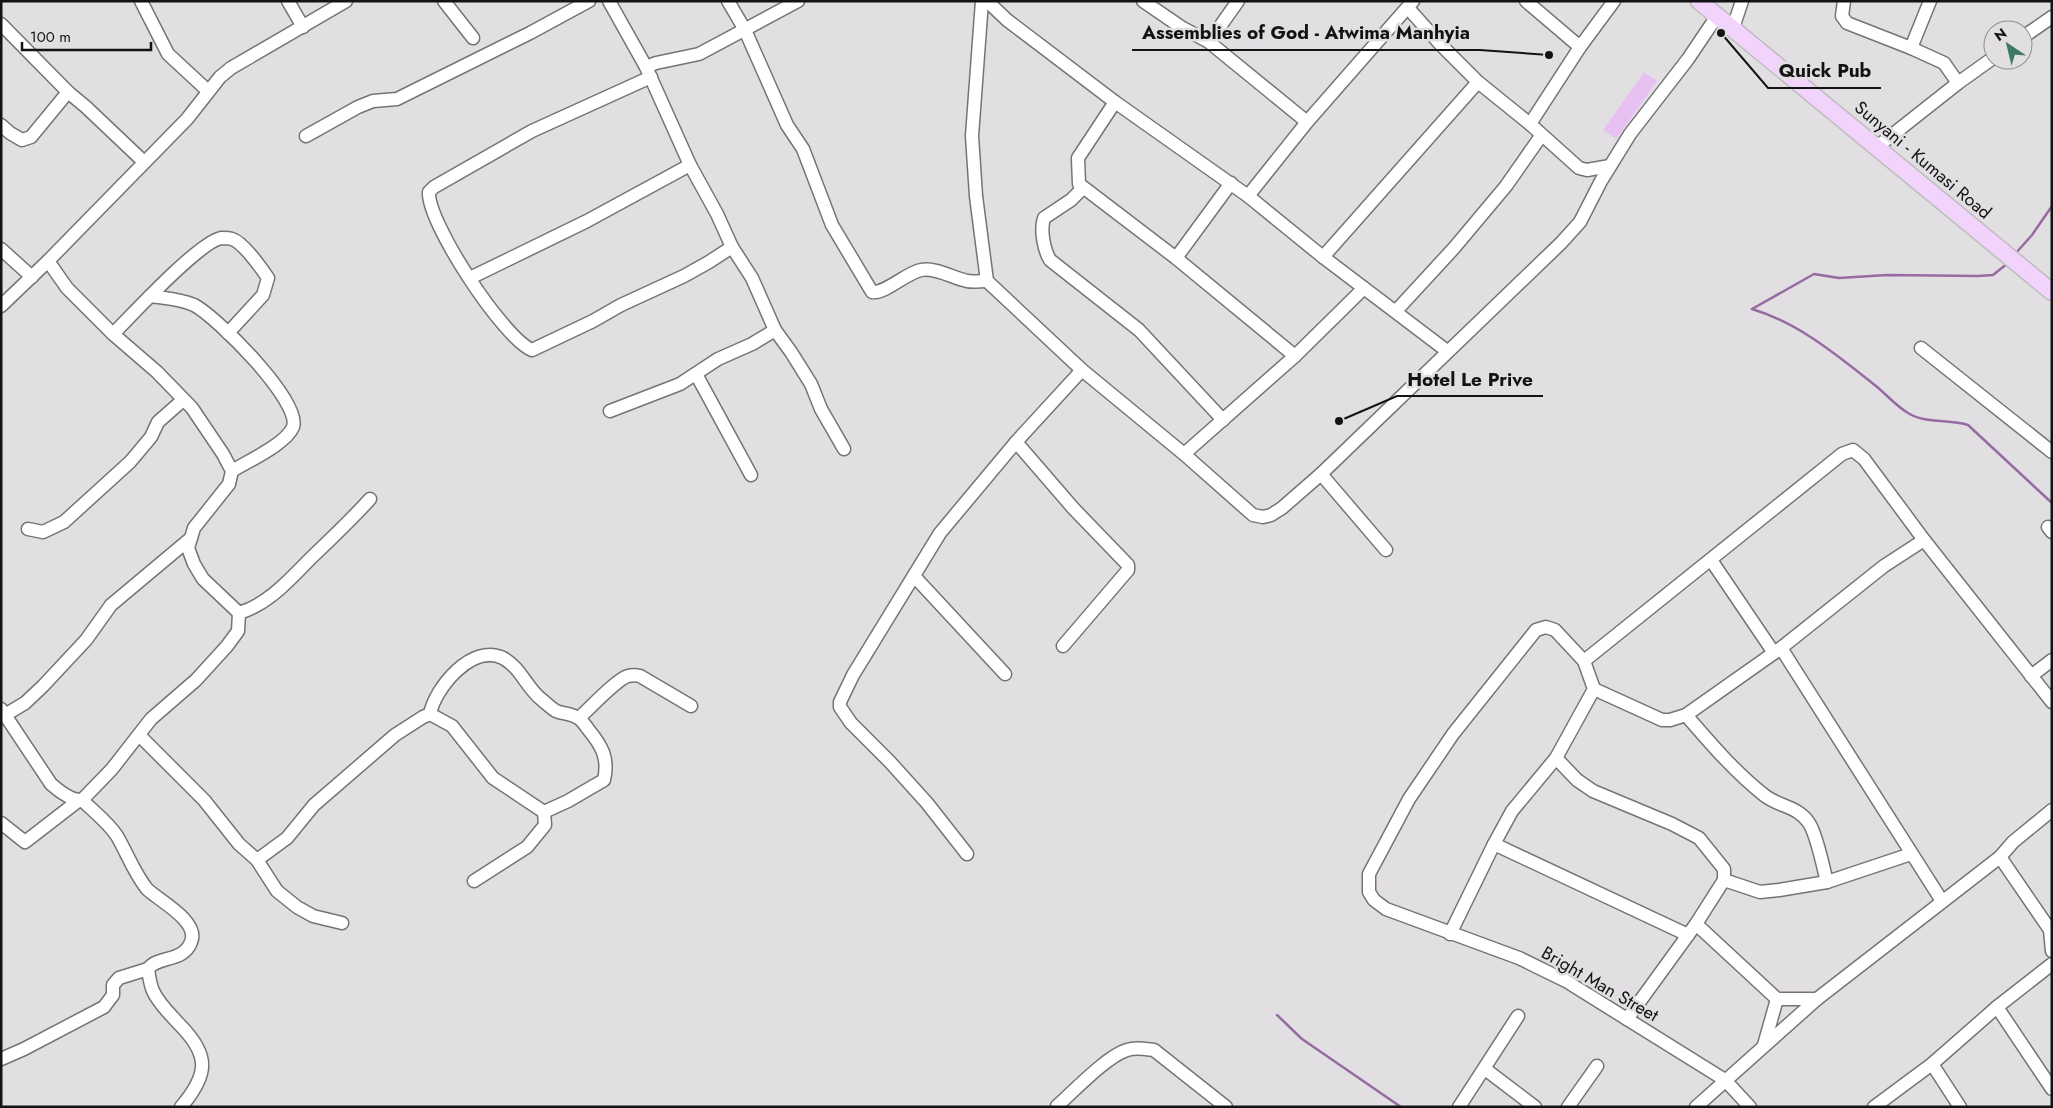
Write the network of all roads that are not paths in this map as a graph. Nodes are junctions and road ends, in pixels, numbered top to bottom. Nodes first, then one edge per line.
1 (141, 1) edge
2 (288, 1) edge
3 (346, 1) edge
4 (444, 1) edge
5 (589, 1) edge
6 (609, 1) edge
7 (728, 1) edge
8 (798, 1) edge
9 (982, 1) edge
10 (987, 1) edge
11 (1144, 1) edge
12 (1238, 1) edge
13 (1526, 1) edge
14 (1614, 1) edge
15 (1700, 1) edge
16 (1742, 1) edge
17 (1844, 1) edge
18 (1930, 1) edge
19 (1411, 4) edge
20 (1717, 16) junction
21 (2052, 17) edge
22 (1, 24) edge
23 (304, 27) junction
24 (1733, 28) junction
25 (745, 30) junction
26 (2033, 30) edge
27 (473, 38) dead end
28 (1209, 42) junction
29 (1580, 47) junction
30 (1911, 48) junction
31 (1983, 65) edge
32 (648, 72) junction
33 (1478, 82) junction
34 (1958, 83) junction
35 (208, 91) junction
36 (68, 92) junction
37 (1115, 102) junction
38 (1307, 122) junction
39 (1530, 124) junction
40 (1, 125) edge
41 (306, 136) dead end
42 (1541, 136) junction
43 (1876, 147) junction
44 (144, 162) junction
45 (690, 165) junction
46 (1610, 166) junction
47 (1232, 183) junction
48 (1082, 188) junction
49 (1248, 196) junction
50 (732, 247) junction
51 (1, 249) edge
52 (1323, 257) junction
53 (1176, 258) junction
54 (48, 261) junction
55 (32, 277) junction
56 (470, 278) junction
57 (986, 281) junction
58 (1364, 288) junction
59 (2052, 292) edge
60 (150, 296) junction
61 (1, 306) edge
62 (1396, 311) junction
63 (775, 330) junction
64 (113, 334) junction
65 (228, 334) junction
66 (1922, 348) dead end
67 (1447, 351) junction
68 (1295, 356) junction
69 (1082, 370) junction
70 (696, 374) junction
71 (183, 400) junction
72 (610, 411) dead end
73 (1223, 420) junction
74 (1016, 442) junction
75 (844, 449) dead end
76 (2052, 452) edge
77 (1184, 454) junction
78 (232, 471) junction
79 (1320, 474) junction
80 (751, 475) dead end
81 (370, 499) dead end
82 (28, 529) dead end
83 (190, 538) junction
84 (1924, 540) junction
85 (1386, 550) dead end
86 (1711, 560) junction
87 (914, 576) junction
88 (239, 613) junction
89 (1063, 646) dead end
90 (1777, 650) junction
91 (2052, 660) edge
92 (1584, 661) junction
93 (1005, 674) dead end
94 (2031, 676) junction
95 (1594, 689) junction
96 (2052, 702) edge
97 (691, 706) dead end
98 (3, 712) edge
99 (430, 714) junction
100 (1686, 715) junction
101 (579, 718) junction
102 (139, 735) junction
103 (1556, 758) junction
104 (80, 800) junction
105 (2052, 810) edge
106 (544, 812) junction
107 (1, 823) edge
108 (1494, 844) junction
109 (967, 854) dead end
110 (1910, 854) junction
111 (2000, 857) junction
112 (257, 860) junction
113 (1724, 880) junction
114 (474, 881) dead end
115 (1827, 882) junction
116 (1942, 902) junction
117 (342, 923) dead end
118 (1696, 924) junction
119 (2051, 931) edge
120 (1450, 934) junction
121 (1688, 935) junction
122 (2052, 951) edge
123 (2052, 964) edge
124 (148, 969) junction
125 (1777, 999) junction
126 (1817, 999) junction
127 (1997, 1007) junction
128 (1518, 1016) dead end
129 (1627, 1019) junction
130 (1764, 1046) junction
131 (1, 1059) edge
132 (1932, 1064) junction
133 (1597, 1066) dead end
134 (1485, 1069) junction
135 (1725, 1080) junction
136 (2052, 1089) edge
137 (1057, 1106) dead end
138 (182, 1107) edge
139 (1226, 1107) edge
140 (1459, 1107) edge
141 (1535, 1107) edge
142 (1568, 1107) edge
143 (1696, 1107) edge
144 (1750, 1107) edge
145 (1874, 1107) edge
146 (1960, 1107) edge

1 - 35 street
2 - 23 street
3 - 23 street
4 - 27 street
5 - 41 street
6 - 32 street
7 - 25 street
8 - 25 street
9 - 57 street
10 - 37 street
11 - 28 street
12 - 28 street
13 - 29 street
14 - 29 street
15 - 20 main road, Sunyani - Kumasi Road
16 - 24 street
17 - 30 street
18 - 30 street
19 - 33 street
19 - 38 street
20 - 24 main road, Sunyani - Kumasi Road
20 - 46 street
21 - 26 street
22 - 36 street
23 - 35 street
24 - 43 main road, Sunyani - Kumasi Road
25 - 32 street
25 - 57 street
28 - 38 street
29 - 39 street
30 - 34 street
31 - 34 street
32 - 45 street
32 - 56 street
33 - 39 street
33 - 52 street
34 - 43 street
35 - 44 street
36 - 40 street
36 - 44 street
37 - 47 street
37 - 48 street
38 - 49 street
39 - 42 street
42 - 46 street
42 - 62 street
43 - 59 main road, Sunyani - Kumasi Road
44 - 54 street
45 - 50 street
45 - 56 street
46 - 67 street
47 - 49 street
47 - 53 street
48 - 53 street
48 - 73 street
49 - 52 street
50 - 56 street
50 - 63 street
51 - 55 street
52 - 58 street
53 - 68 street
54 - 55 street
54 - 64 street
55 - 61 street
57 - 69 street
58 - 62 street
58 - 68 street
60 - 64 street
60 - 65 street
60 - 65 street
62 - 67 street
63 - 70 street
63 - 75 street
64 - 71 street
65 - 78 street
66 - 76 street
67 - 79 street
68 - 73 street
69 - 74 street
69 - 77 street
70 - 72 street
70 - 80 street
71 - 78 street
71 - 82 street
73 - 77 street
74 - 87 street
74 - 89 street
77 - 79 street
78 - 83 street
79 - 85 street
81 - 88 street
83 - 88 street
83 - 98 street
84 - 86 street
84 - 90 street
84 - 94 street
86 - 90 street
86 - 92 street
87 - 93 street
87 - 109 street
88 - 102 street
90 - 100 street
90 - 110 street
91 - 94 street
92 - 95 street
92 - 120 street, Bright Man Street
94 - 96 street
95 - 100 street
95 - 103 street
97 - 101 street
98 - 104 street
99 - 101 street
99 - 106 street
99 - 112 street
100 - 115 street
101 - 106 street
102 - 104 street
102 - 112 street
103 - 108 street
103 - 113 street
104 - 107 street
104 - 124 street
105 - 111 street
106 - 114 street
108 - 120 street
108 - 121 street
110 - 115 street
110 - 116 street
111 - 116 street
111 - 119 street
112 - 117 street
113 - 115 street
113 - 118 street
116 - 126 street
118 - 121 street
118 - 125 street
119 - 122 street
120 - 129 street, Bright Man Street
121 - 129 street
123 - 127 street
124 - 131 street
124 - 138 street
125 - 126 street
125 - 130 street
126 - 130 street
127 - 132 street
127 - 136 street
128 - 134 street
129 - 135 street, Bright Man Street
130 - 135 street
132 - 145 street
132 - 146 street
133 - 142 street
134 - 140 street
134 - 141 street
135 - 143 street
135 - 144 street, Bright Man Street
137 - 139 street

